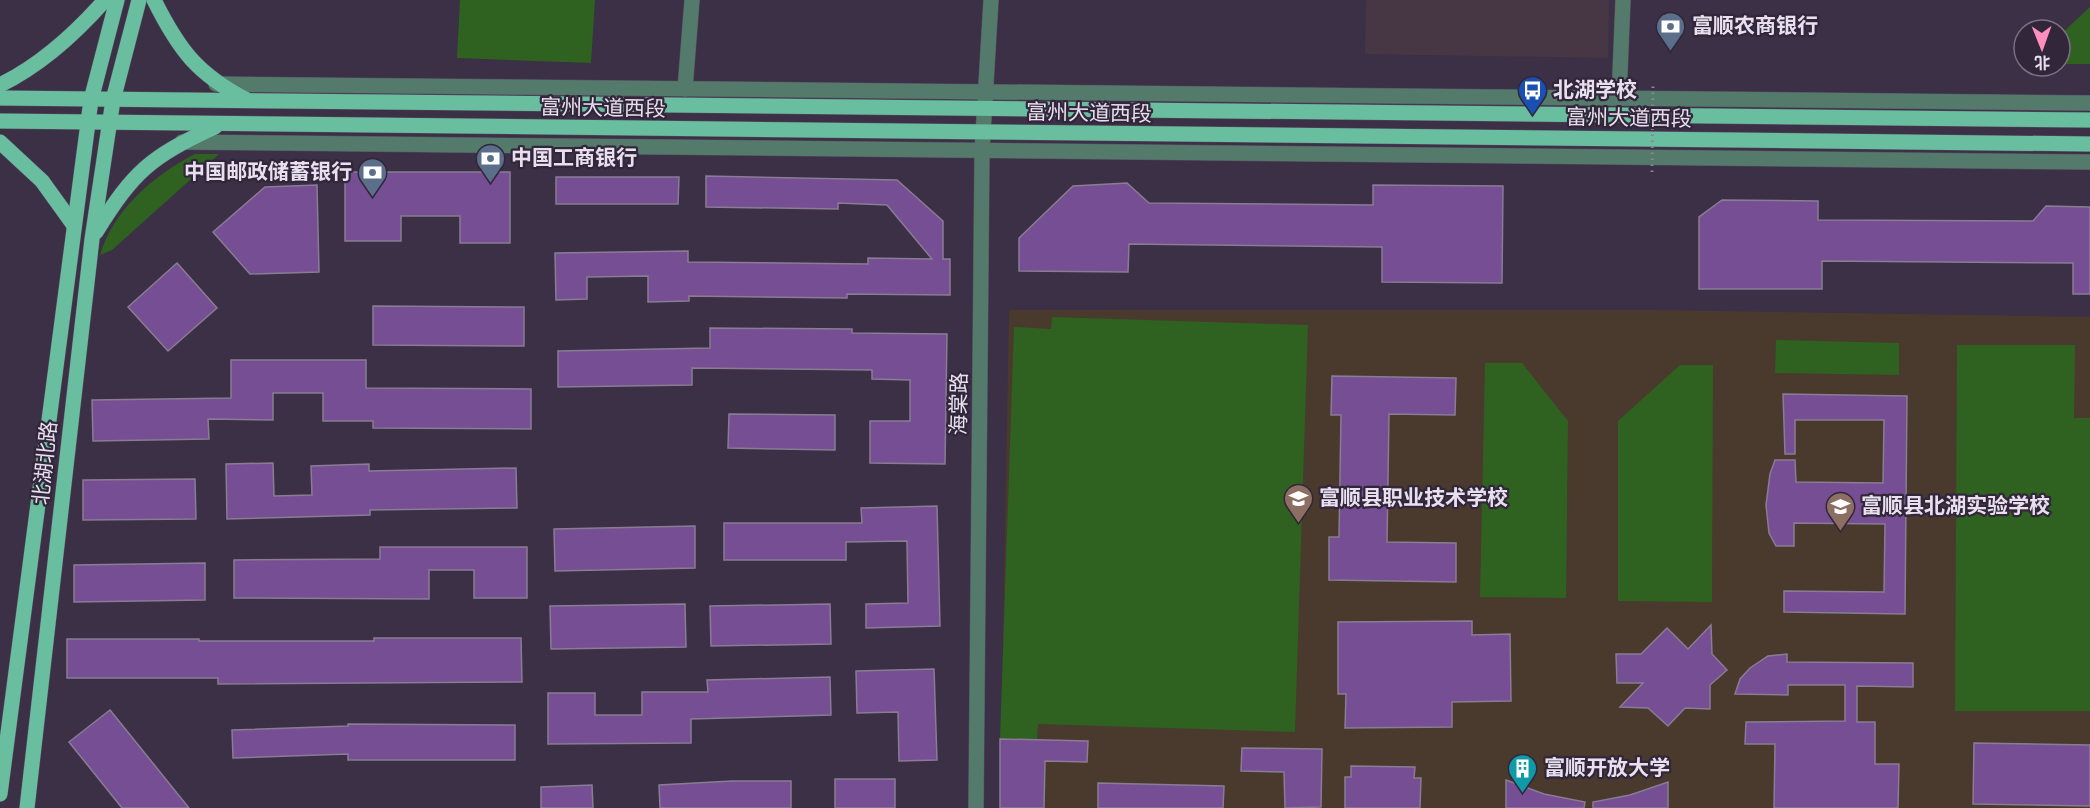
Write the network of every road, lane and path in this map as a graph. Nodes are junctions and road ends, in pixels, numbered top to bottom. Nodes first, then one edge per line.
1 (117, 0) edge
2 (139, 0) edge
3 (154, 0) edge
4 (692, 0) edge
5 (992, 0) edge
6 (1623, 0) edge
7 (101, 2) edge
8 (4, 81) edge
9 (1653, 82) dead end
10 (216, 84) junction
11 (685, 89) junction
12 (986, 92) junction
13 (0, 98) edge
14 (1619, 98) junction
15 (91, 100) junction
16 (114, 100) junction
17 (250, 102) junction
18 (2090, 103) edge
19 (985, 110) junction
20 (2090, 120) edge
21 (0, 122) edge
22 (87, 123) junction
23 (110, 124) junction
24 (220, 125) junction
25 (984, 133) junction
26 (0, 142) edge
27 (182, 142) junction
28 (2090, 144) edge
29 (982, 151) junction
30 (2090, 162) edge
31 (1652, 172) dead end
32 (73, 224) junction
33 (92, 239) junction
34 (0, 794) edge
35 (27, 808) edge
36 (976, 808) edge

1 - 15 main road, 北湖北路
2 - 16 main road, 北湖北路
3 - 10 main road
4 - 11 street
5 - 12 street, 海棠路
6 - 14 street
7 - 8 main road
9 - 31 path, bridge
10 - 11 street
10 - 17 main road
11 - 12 street
12 - 14 street
12 - 19 street, 海棠路
13 - 15 main road, 富州大道西段
14 - 18 street
15 - 16 main road, 富州大道西段
15 - 22 main road, 北湖北路
16 - 17 main road, 富州大道西段
16 - 23 main road, 北湖北路
17 - 19 main road, 富州大道西段
19 - 20 main road, 富州大道西段
19 - 25 street, 海棠路
21 - 22 main road, 富州大道西段
22 - 23 main road, 富州大道西段
22 - 32 main road, 北湖北路
23 - 24 main road, 富州大道西段
23 - 33 main road, 北湖北路
24 - 25 main road, 富州大道西段
24 - 27 main road
25 - 28 main road, 富州大道西段
25 - 29 street, 海棠路
26 - 32 main road
27 - 29 street
27 - 33 main road
29 - 30 street
29 - 36 street, 海棠路
32 - 34 main road, 北湖北路
33 - 35 main road, 北湖北路

